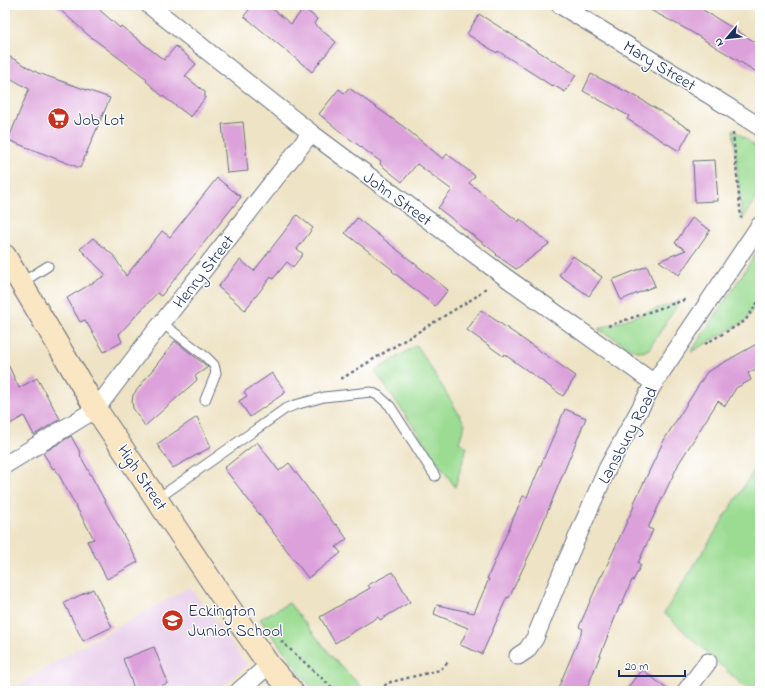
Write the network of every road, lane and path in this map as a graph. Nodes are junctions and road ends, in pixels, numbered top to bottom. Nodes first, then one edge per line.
1 (148, 5) edge
2 (560, 5) edge
3 (733, 110) junction
4 (760, 127) edge
5 (310, 133) junction
6 (760, 225) edge
7 (748, 242) junction
8 (5, 256) edge
9 (48, 266) dead end
10 (501, 274) junction
11 (21, 283) junction
12 (714, 293) junction
13 (760, 299) edge
14 (162, 323) junction
15 (585, 334) junction
16 (704, 344) dead end
17 (338, 381) dead end
18 (654, 383) junction
19 (205, 400) dead end
20 (96, 409) junction
21 (5, 465) edge
22 (435, 476) dead end
23 (157, 498) junction
24 (275, 636) dead end
25 (518, 656) dead end
26 (449, 661) dead end
27 (708, 662) dead end
28 (269, 665) junction
29 (239, 691) edge
30 (292, 691) edge
31 (336, 691) edge
32 (381, 691) edge
33 (686, 691) edge

1 - 5 street, John Street
2 - 3 street, Mary Street
3 - 4 street, Mary Street
3 - 7 path
5 - 10 street, John Street
5 - 14 street, Henry Street
6 - 7 street, Lansbury Road
7 - 12 street, Lansbury Road
8 - 11 main road, High Street
9 - 11 lane
10 - 15 street, John Street
10 - 17 path
11 - 20 main road, High Street
12 - 15 path
12 - 18 street, Lansbury Road
13 - 16 path
14 - 19 lane
14 - 20 street, Henry Street
15 - 18 street, John Street
18 - 25 street, Lansbury Road
20 - 21 street
20 - 23 main road, High Street
22 - 23 lane
23 - 28 main road, High Street
24 - 31 path
26 - 32 path
27 - 33 street
28 - 29 street
28 - 30 main road, High Street

